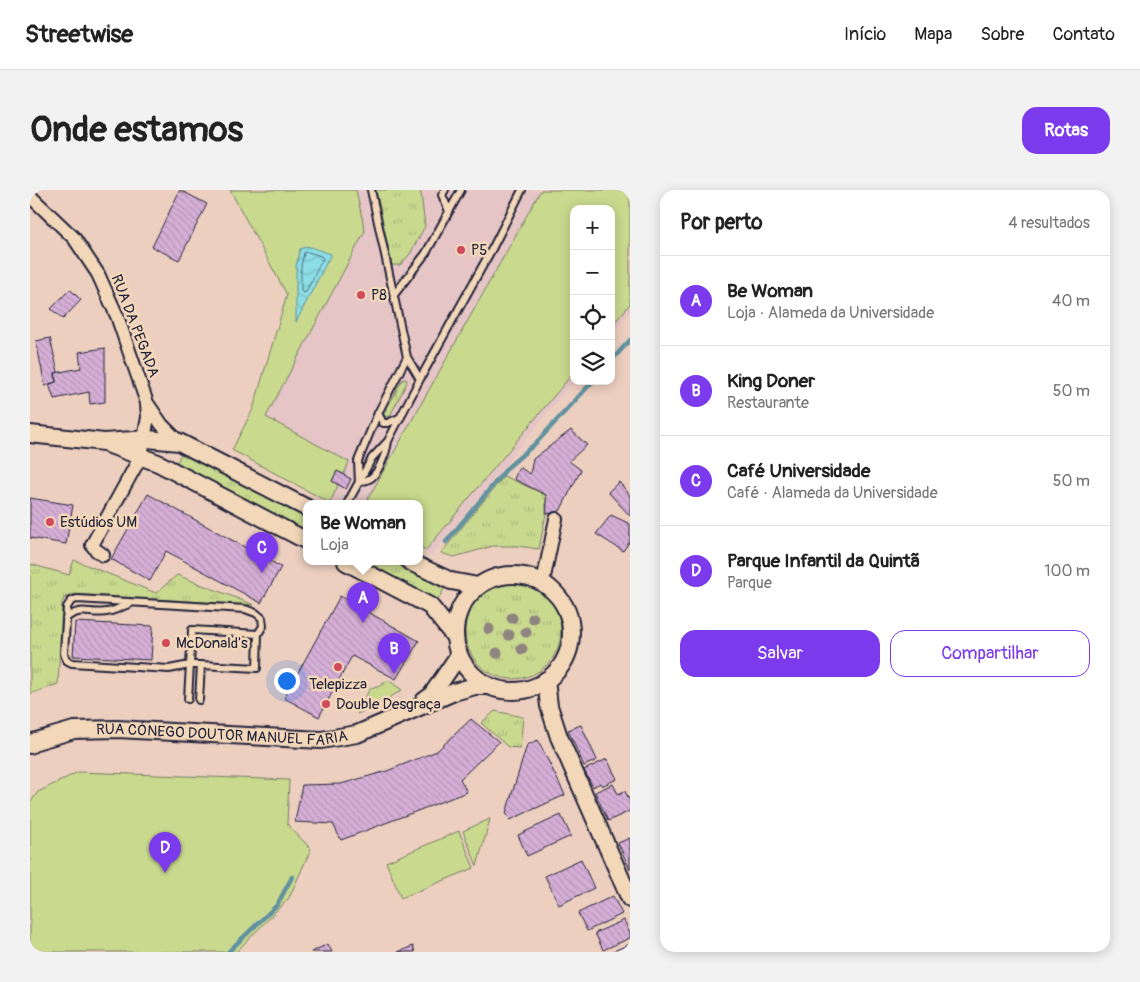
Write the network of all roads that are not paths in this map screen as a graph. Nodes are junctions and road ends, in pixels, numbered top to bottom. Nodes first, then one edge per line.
1 (371, 190) edge
2 (446, 190) edge
3 (461, 190) edge
4 (522, 190) edge
5 (30, 196) edge
6 (450, 211) junction
7 (394, 295) junction
8 (407, 357) junction
9 (420, 378) junction
10 (147, 403) junction
11 (378, 413) junction
12 (401, 418) junction
13 (144, 433) junction
14 (30, 434) edge
15 (104, 442) junction
16 (179, 442) junction
17 (141, 456) junction
18 (167, 467) junction
19 (359, 483) junction
20 (350, 500) edge
21 (303, 506) edge
22 (556, 519) dead end
23 (303, 539) edge
24 (103, 555) dead end
25 (352, 565) edge
26 (416, 565) edge
27 (542, 582) junction
28 (478, 586) junction
29 (132, 602) junction
30 (66, 618) junction
31 (258, 634) junction
32 (454, 636) junction
33 (458, 655) junction
34 (190, 665) junction
35 (201, 665) junction
36 (546, 680) junction
37 (489, 686) junction
38 (188, 699) dead end
39 (199, 700) dead end
40 (412, 710) junction
41 (30, 745) edge
42 (630, 899) edge

1 - 7 lane
2 - 6 lane
3 - 6 lane
4 - 9 lane
5 - 10 street, RUA DA PEGADA
6 - 7 lane
7 - 8 lane
8 - 9 lane
8 - 11 lane
9 - 12 lane
10 - 13 street
10 - 16 street
11 - 12 lane
11 - 19 lane
12 - 19 lane
13 - 15 street
13 - 16 street
13 - 17 street
14 - 15 street
15 - 17 street
16 - 18 street
16 - 21 street
17 - 18 street
17 - 24 street
18 - 23 street
19 - 20 lane
22 - 27 street
25 - 32 street
26 - 28 street
27 - 28 street
27 - 36 street
28 - 32 street
29 - 30 lane
29 - 30 lane
29 - 31 lane
30 - 34 lane
31 - 34 lane
31 - 35 lane
32 - 33 street
33 - 37 street
33 - 40 street, RUA CÓNEGO DOUTOR MANUEL FARIA
34 - 35 lane
34 - 38 lane
35 - 39 lane
36 - 37 street
36 - 42 street
37 - 40 street, RUA CÓNEGO DOUTOR MANUEL FARIA
40 - 41 street, RUA CÓNEGO DOUTOR MANUEL FARIA

